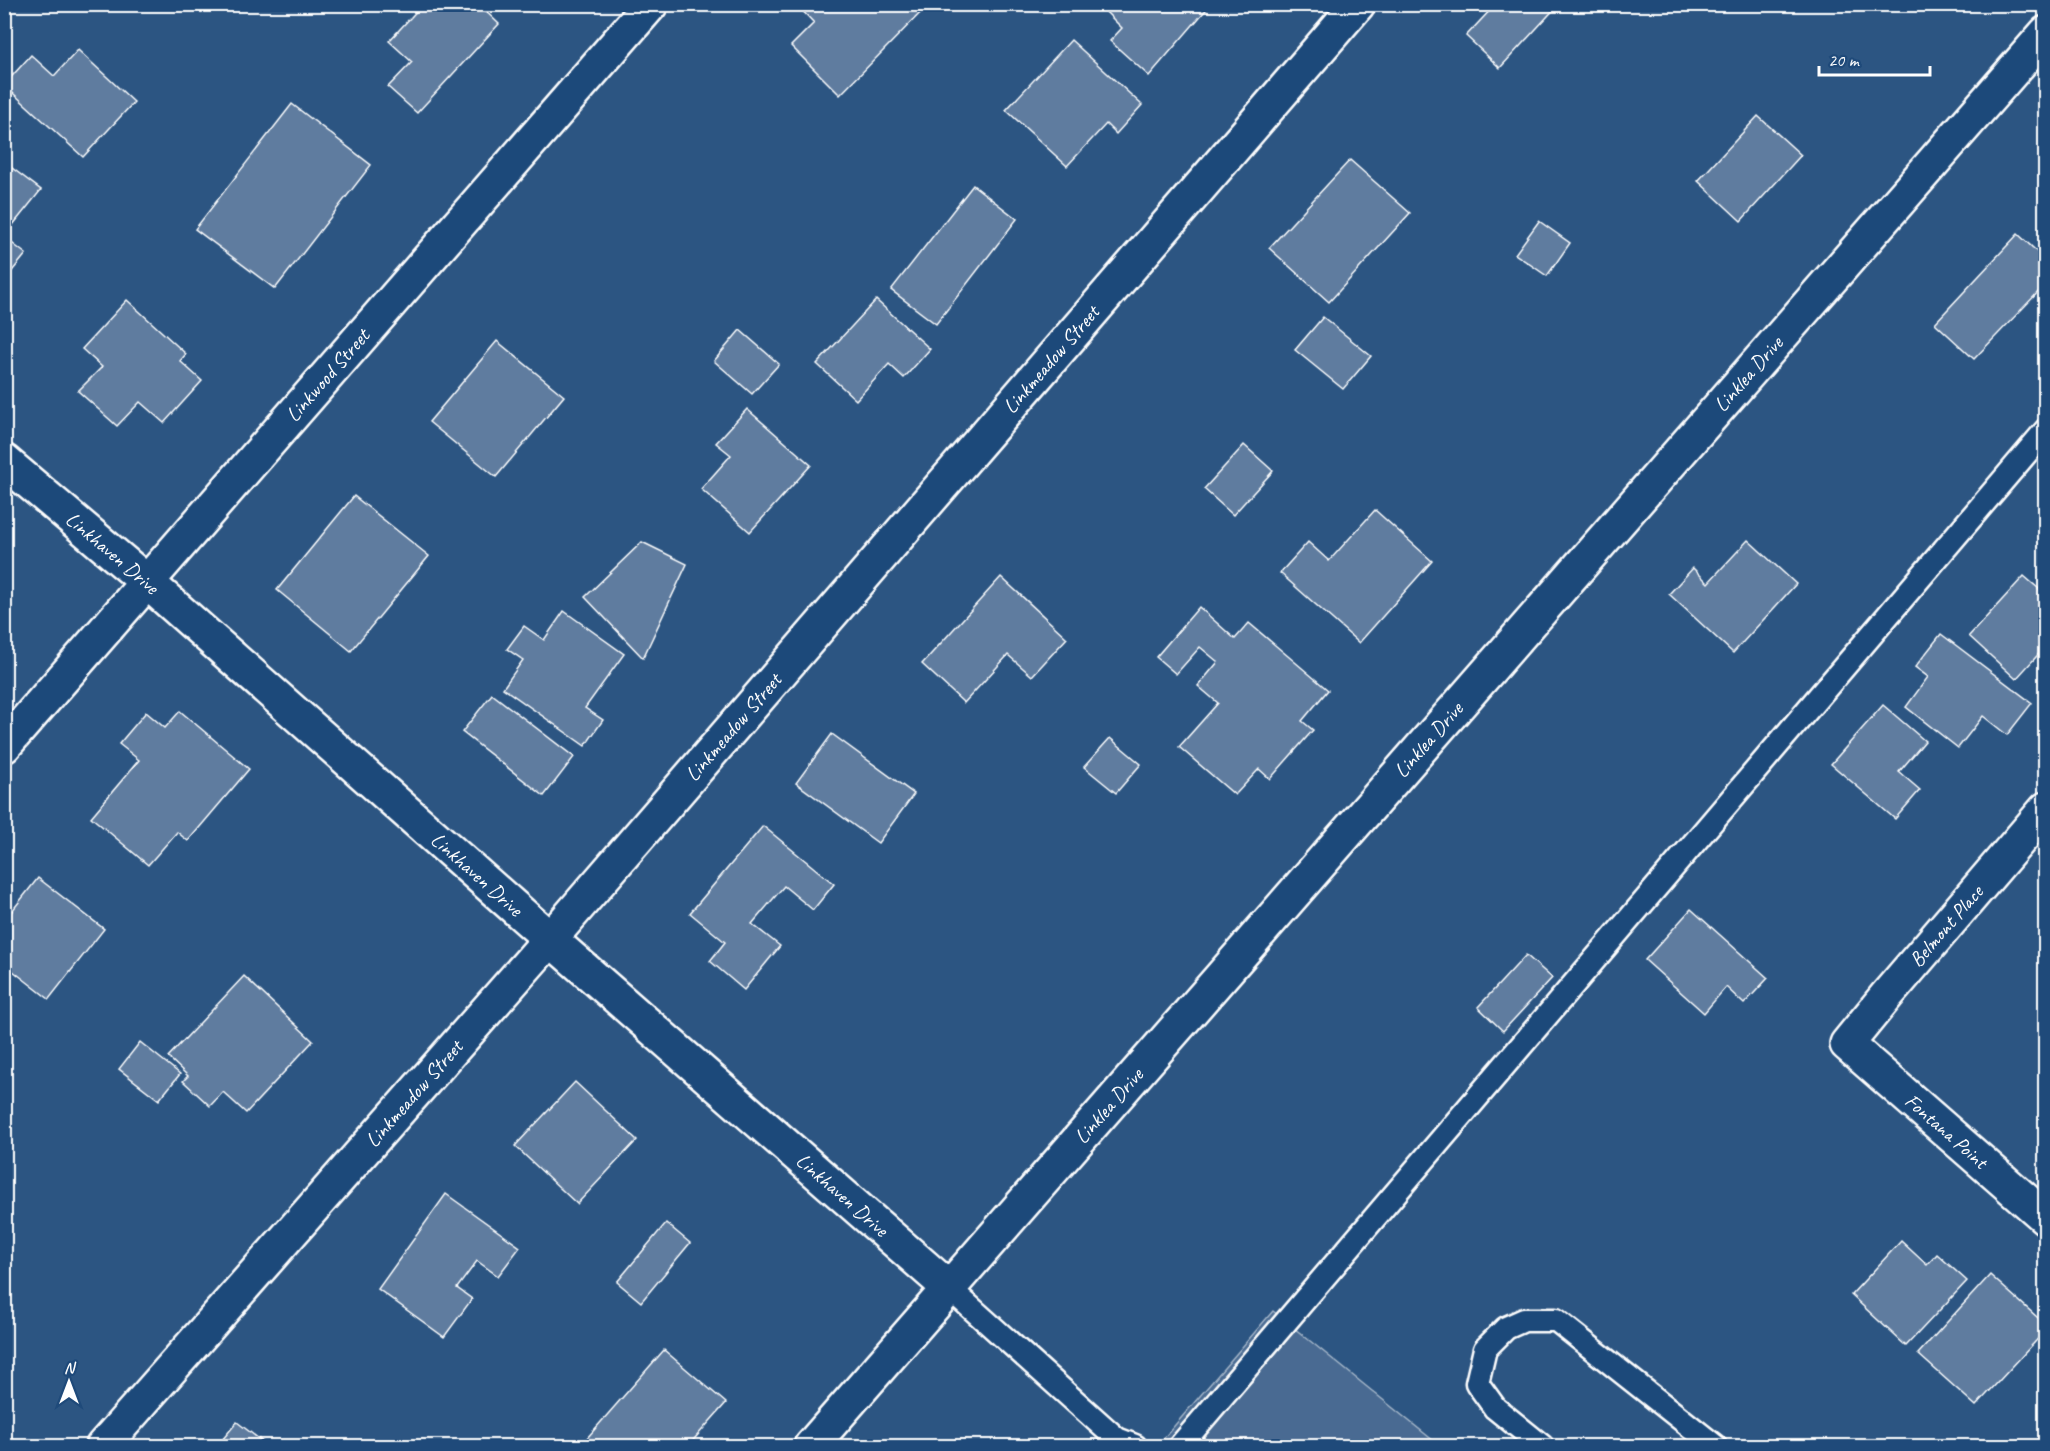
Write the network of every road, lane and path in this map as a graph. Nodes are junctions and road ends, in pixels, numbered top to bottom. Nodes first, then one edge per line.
1 (651, 4) edge
2 (1358, 4) edge
3 (2046, 33) edge
4 (2046, 430) edge
5 (4, 461) edge
6 (147, 582) junction
7 (4, 746) edge
8 (2046, 809) edge
9 (550, 939) junction
10 (1847, 1044) joint
11 (2046, 1218) edge
12 (949, 1288) junction
13 (103, 1446) edge
14 (811, 1446) edge
15 (1135, 1446) edge
16 (1180, 1446) edge
17 (1542, 1446) edge
18 (1715, 1446) edge

1 - 6 street, Linkwood Street
2 - 9 street, Linkmeadow Street
3 - 12 street, Linklea Drive
4 - 16 lane
5 - 6 street, Linkhaven Drive
6 - 7 street, Linkwood Street
6 - 9 street, Linkhaven Drive
8 - 10 street, Belmont Place
9 - 12 street, Linkhaven Drive
9 - 13 street, Linkmeadow Street
10 - 11 street, Fontana Point
12 - 14 street, Linklea Drive
12 - 15 lane
17 - 18 lane

